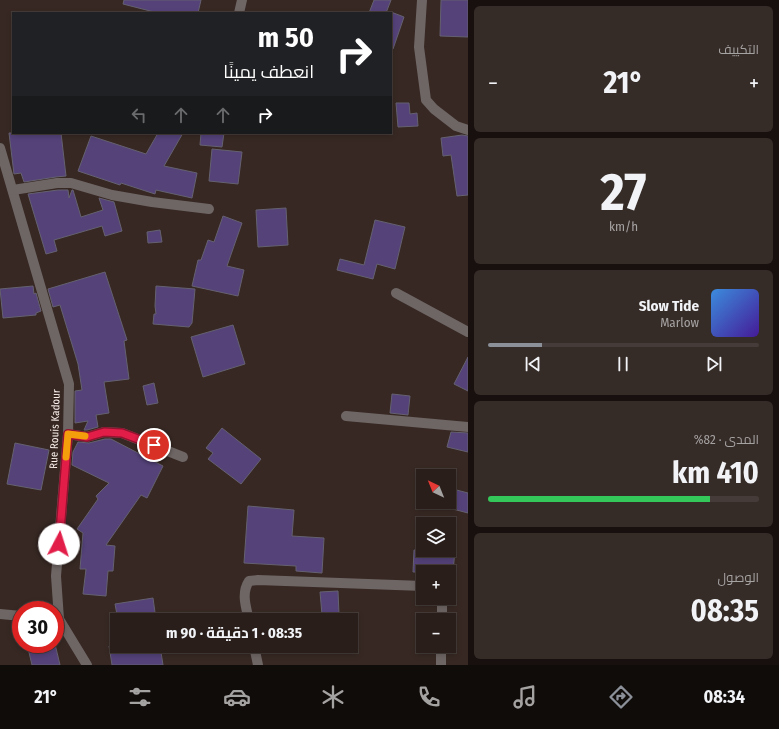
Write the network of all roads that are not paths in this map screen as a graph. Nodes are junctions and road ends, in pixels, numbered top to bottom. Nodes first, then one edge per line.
1 (242, 0) edge
2 (422, 0) edge
3 (239, 12) edge
4 (468, 130) edge
5 (0, 148) edge
6 (13, 190) junction
7 (209, 209) dead end
8 (396, 293) dead end
9 (468, 332) edge
10 (346, 416) dead end
11 (468, 427) edge
12 (68, 434) junction
13 (183, 456) dead end
14 (416, 586) edge
15 (57, 601) edge
16 (247, 613) edge
17 (0, 614) edge
18 (12, 615) edge
19 (64, 630) edge
20 (255, 653) edge
21 (441, 653) edge
22 (87, 665) edge
23 (258, 665) edge
24 (441, 665) edge

1 - 3 street
2 - 4 street
5 - 6 street, Rue Rouis Kadour
6 - 7 street
6 - 12 street, Rue Rouis Kadour
8 - 9 street
10 - 11 street
12 - 13 street
12 - 15 street, Rue Rouis Kadour
14 - 16 street
17 - 18 street
19 - 22 street, Rue Rouis Kadour
20 - 23 street
21 - 24 street

